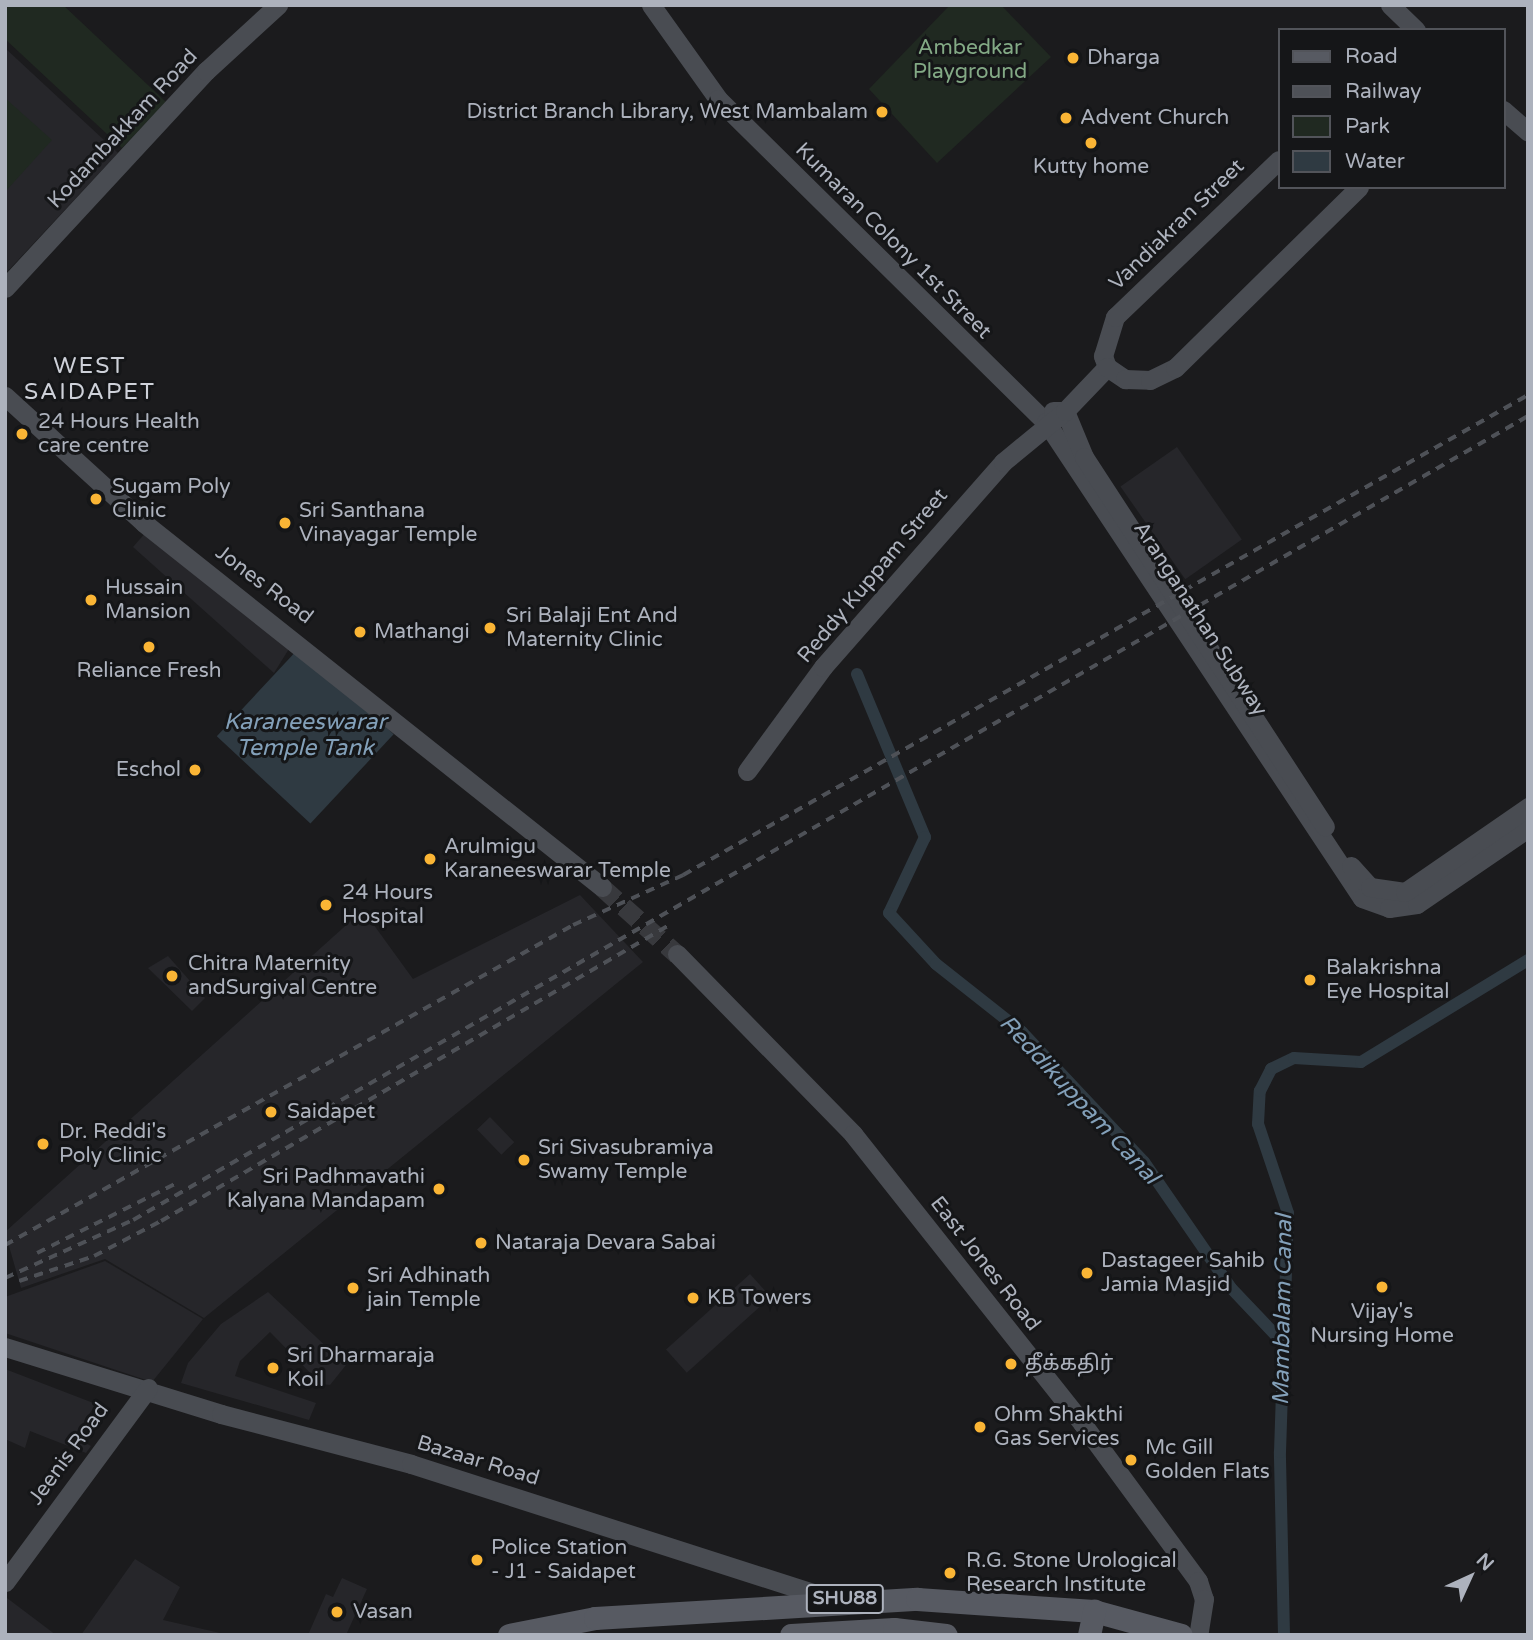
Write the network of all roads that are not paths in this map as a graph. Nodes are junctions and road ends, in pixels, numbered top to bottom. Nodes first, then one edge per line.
1 (278, 5) edge
2 (651, 5) edge
3 (1390, 5) edge
4 (1414, 28) edge
5 (1505, 112) edge
6 (1528, 132) edge
7 (1278, 161) edge
8 (1357, 189) edge
9 (5, 288) edge
10 (1107, 367) junction
11 (5, 396) edge
12 (1065, 411) junction
13 (1041, 418) junction
14 (1082, 480) joint
15 (747, 771) dead end
16 (1528, 807) edge
17 (1528, 828) edge
18 (602, 887) tunnel mouth
19 (677, 954) tunnel mouth
20 (5, 1347) edge
21 (148, 1388) junction
22 (5, 1582) edge
23 (832, 1599) junction
24 (1094, 1611) junction
25 (509, 1635) edge
26 (791, 1635) edge
27 (946, 1635) edge
28 (1089, 1635) edge
29 (1181, 1635) edge
30 (1198, 1635) edge

1 - 9 street, Kodambakkam Road
2 - 13 street, Kumaran Colony 1st Street
3 - 4 street
5 - 6 street
7 - 10 street, Vandiakran Street
8 - 10 street
10 - 12 street
11 - 18 street, Jones Road
12 - 13 street
12 - 16 street
13 - 14 street, Kumaran Colony 1st Street
13 - 15 street, Reddy Kuppam Street
14 - 17 street, Aranganathan Subway
19 - 30 street, East Jones Road
20 - 21 street, Bazaar Road
21 - 22 street, Jeenis Road
21 - 23 street, Bazaar Road
23 - 24 main road, SHU88
23 - 25 main road, SHU88
24 - 28 main road
24 - 29 main road, SHU88
26 - 27 main road, SHU88

